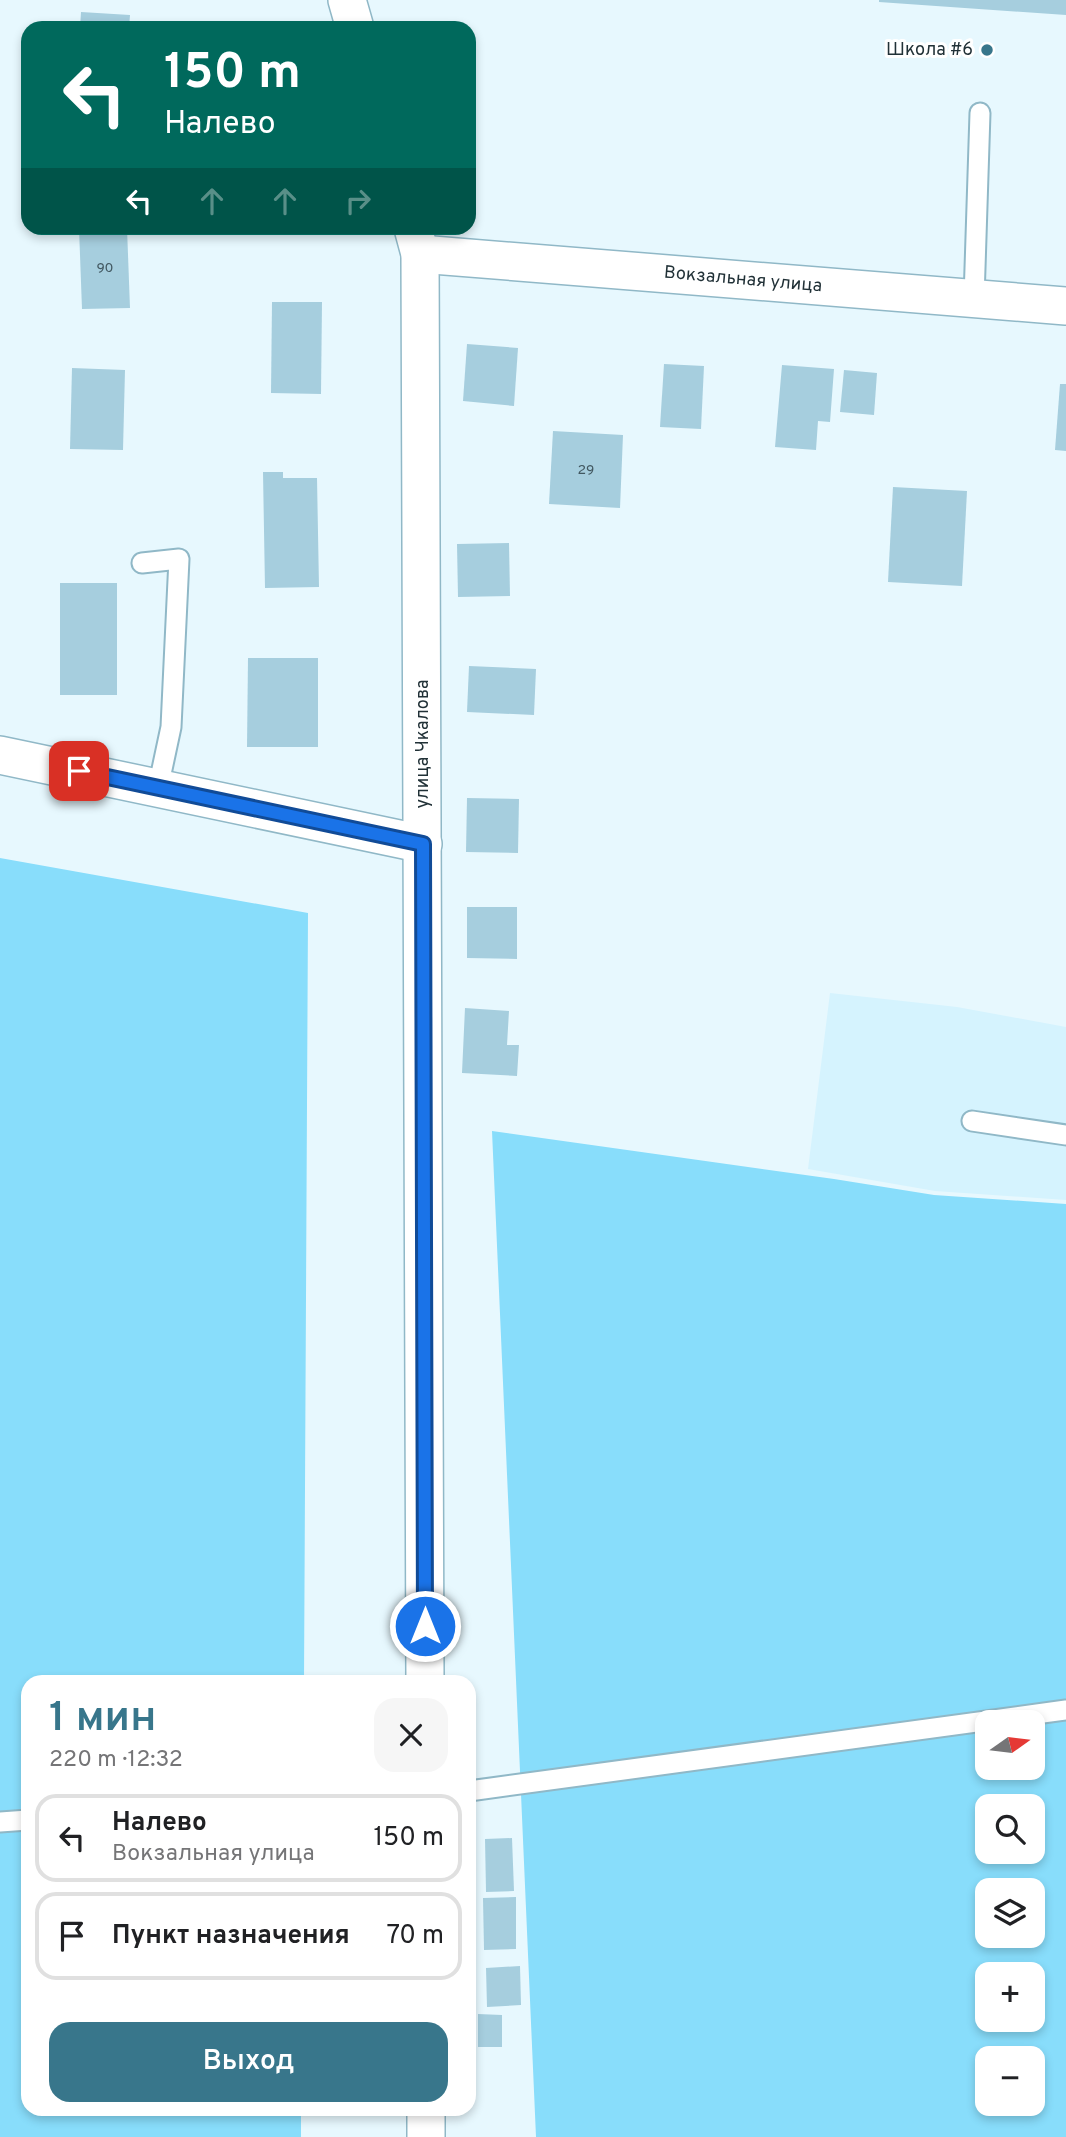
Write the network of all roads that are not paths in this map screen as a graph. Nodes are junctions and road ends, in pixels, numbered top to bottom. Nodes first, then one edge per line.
1 (980, 113) dead end
2 (417, 241) edge
3 (974, 299) junction
4 (1066, 306) edge
5 (142, 563) dead end
6 (0, 755) edge
7 (159, 788) junction
8 (423, 844) junction
9 (972, 1121) dead end
10 (1066, 1135) edge
11 (425, 1675) edge
12 (1066, 1710) edge
13 (476, 1790) edge
14 (21, 1820) edge
15 (0, 1822) edge
16 (426, 2116) edge
17 (426, 2137) edge

1 - 3 lane
2 - 3 street, Вокзальная улица
2 - 8 street, улица Чкалова
3 - 4 street, Вокзальная улица
5 - 7 lane
6 - 7 street
7 - 8 street
8 - 11 street, улица Чкалова
9 - 10 lane
12 - 13 lane
14 - 15 lane
16 - 17 street

